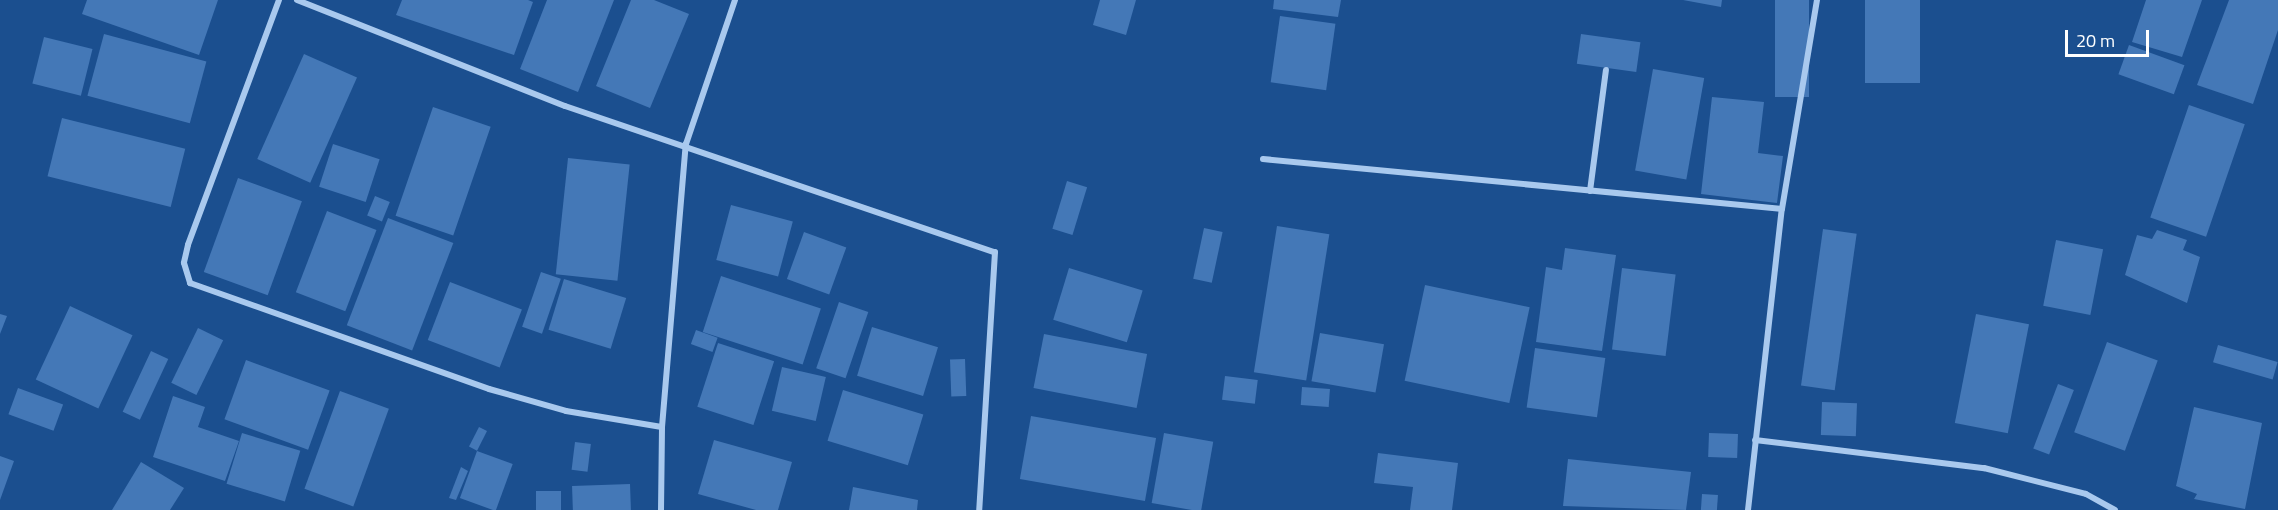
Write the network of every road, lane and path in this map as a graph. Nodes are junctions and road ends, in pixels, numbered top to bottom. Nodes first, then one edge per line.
1 (279, 0) edge
2 (297, 0) edge
3 (735, 0) edge
4 (1817, 0) edge
5 (1606, 70) dead end
6 (686, 144) junction
7 (1263, 159) dead end
8 (1590, 191) junction
9 (1782, 209) junction
10 (662, 426) junction
11 (1755, 440) junction
12 (661, 510) edge
13 (979, 510) edge
14 (1748, 510) edge
15 (2115, 510) edge

1 - 10 street
2 - 6 street
3 - 6 street
4 - 9 street
5 - 8 street
6 - 10 street
6 - 13 street
7 - 8 street
8 - 9 street
9 - 11 street
10 - 12 street
11 - 14 street
11 - 15 street

